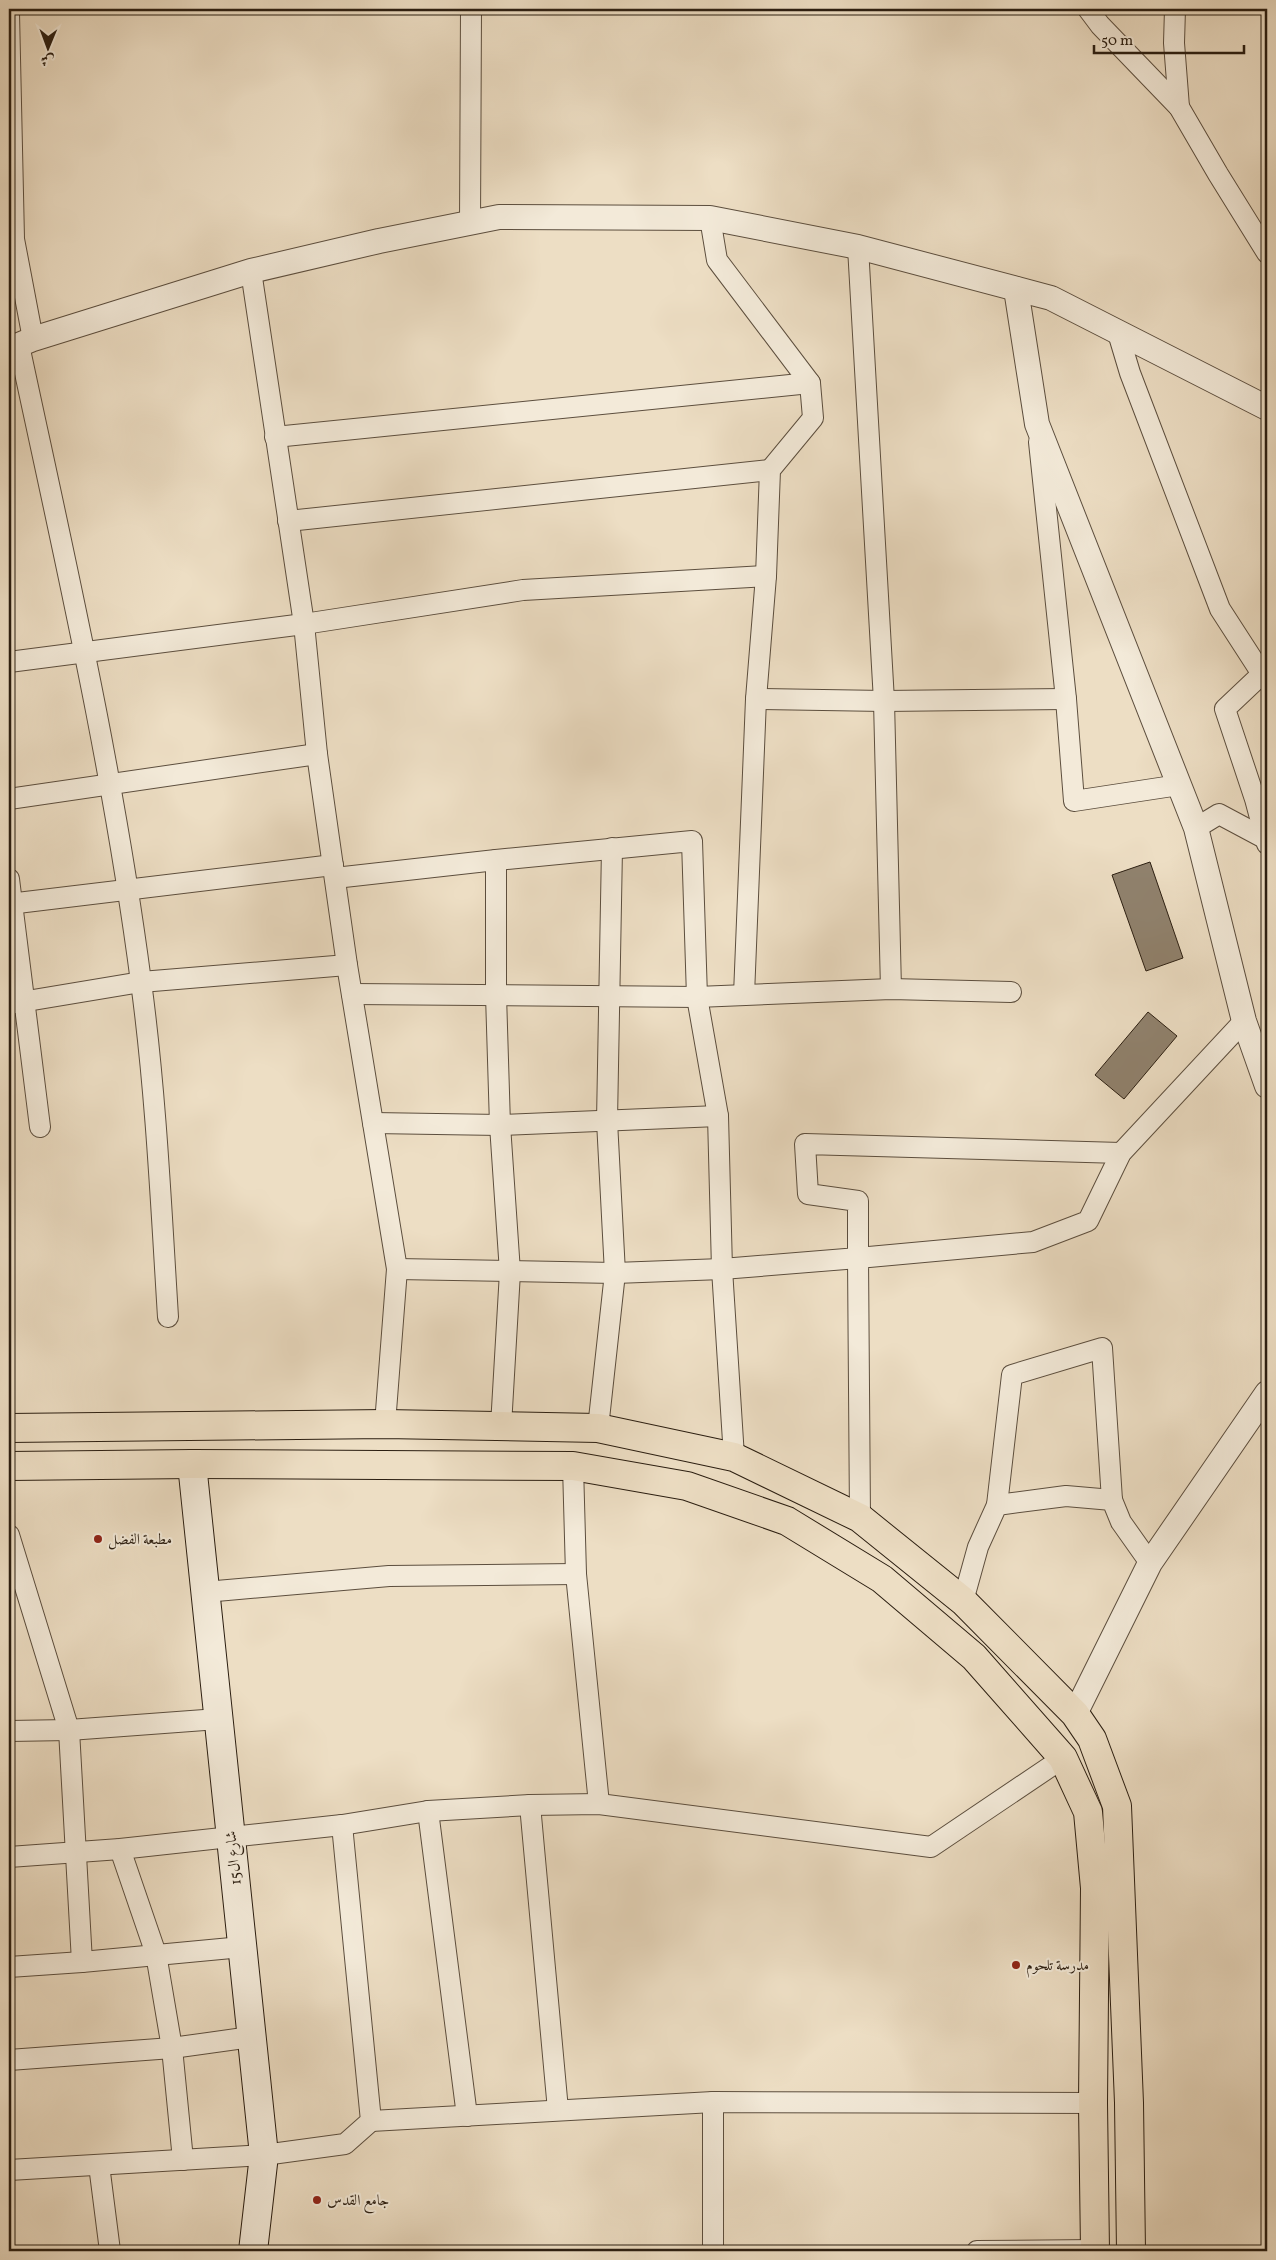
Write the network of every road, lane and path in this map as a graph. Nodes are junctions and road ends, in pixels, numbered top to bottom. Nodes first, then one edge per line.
1 (471, 9) edge
2 (1088, 9) edge
3 (1175, 9) edge
4 (9, 13) edge
5 (1179, 107) junction
6 (710, 218) junction
7 (470, 223) junction
8 (11, 239) edge
9 (858, 247) junction
10 (1267, 253) edge
11 (251, 271) junction
12 (1016, 289) junction
13 (1118, 332) junction
14 (20, 344) edge
15 (810, 383) junction
16 (1267, 408) edge
17 (1037, 424) junction
18 (276, 437) junction
19 (770, 470) junction
20 (288, 521) junction
21 (766, 576) junction
22 (304, 624) junction
23 (86, 654) junction
24 (9, 662) edge
25 (1265, 669) edge
26 (756, 699) junction
27 (1066, 699) junction
28 (884, 701) junction
29 (317, 754) junction
30 (110, 784) junction
31 (1179, 785) junction
32 (9, 799) edge
33 (1196, 828) junction
34 (1266, 841) edge
35 (612, 848) junction
36 (496, 860) junction
37 (334, 872) junction
38 (9, 879) edge
39 (126, 889) junction
40 (10, 904) edge
41 (347, 965) junction
42 (141, 982) junction
43 (891, 989) junction
44 (1011, 992) dead end
45 (352, 994) junction
46 (496, 995) junction
47 (608, 995) junction
48 (744, 995) junction
49 (697, 997) junction
50 (17, 1002) edge
51 (1244, 1020) junction
52 (1267, 1086) edge
53 (718, 1116) junction
54 (607, 1120) junction
55 (373, 1123) junction
56 (500, 1125) junction
57 (40, 1126) dead end
58 (1121, 1153) junction
59 (858, 1258) junction
60 (397, 1269) junction
61 (722, 1269) junction
62 (510, 1272) junction
63 (615, 1273) junction
64 (168, 1317) dead end
65 (1267, 1393) edge
66 (385, 1424) junction
67 (501, 1426) junction
68 (9, 1428) edge
69 (598, 1428) junction
70 (734, 1457) junction
71 (192, 1464) junction
72 (9, 1466) edge
73 (573, 1466) junction
74 (1112, 1500) junction
75 (997, 1505) junction
76 (860, 1518) junction
77 (9, 1535) edge
78 (1150, 1563) junction
79 (576, 1574) junction
80 (205, 1592) junction
81 (963, 1601) junction
82 (1074, 1714) junction
83 (218, 1719) junction
84 (69, 1730) junction
85 (9, 1732) edge
86 (1063, 1758) junction
87 (599, 1804) junction
88 (530, 1805) junction
89 (428, 1810) junction
90 (342, 1825) junction
91 (230, 1836) junction
92 (120, 1849) junction
93 (75, 1852) junction
94 (9, 1858) edge
95 (242, 1947) junction
96 (156, 1954) junction
97 (82, 1962) junction
98 (9, 1967) edge
99 (251, 2037) junction
100 (172, 2048) junction
101 (9, 2060) edge
102 (713, 2102) junction
103 (1093, 2103) junction
104 (558, 2110) junction
105 (467, 2116) junction
106 (371, 2121) junction
107 (264, 2155) junction
108 (183, 2160) junction
109 (98, 2165) junction
110 (9, 2170) edge
111 (110, 2251) edge
112 (254, 2251) edge
113 (713, 2251) edge
114 (977, 2251) edge
115 (1095, 2251) edge
116 (1131, 2251) edge

1 - 7 street
2 - 5 street
3 - 5 street
4 - 8 street
5 - 10 street
6 - 7 street
6 - 9 street
6 - 15 street
7 - 11 street
8 - 14 street
9 - 12 street
9 - 28 street
11 - 14 street
11 - 18 street
12 - 13 street
12 - 17 street
13 - 16 street
13 - 25 street
14 - 23 street
15 - 18 street
15 - 19 street
17 - 27 street
17 - 31 street
18 - 20 street
19 - 20 street
19 - 21 street
20 - 22 street
21 - 22 street
21 - 26 street
22 - 23 street
22 - 29 street
23 - 24 street
23 - 30 street
25 - 34 street
26 - 28 street
26 - 48 street
27 - 28 street
27 - 31 street
28 - 43 street
29 - 30 street
29 - 37 street
30 - 32 street
30 - 39 street
31 - 33 street
33 - 34 street
33 - 51 street
35 - 36 street
35 - 47 street
35 - 49 street
36 - 37 street
36 - 46 street
37 - 39 street
37 - 41 street
38 - 40 street
39 - 40 street
39 - 42 street
40 - 50 street
41 - 42 street
41 - 45 street
42 - 50 street
42 - 64 street
43 - 44 street
43 - 48 street
45 - 46 street
45 - 55 street
46 - 47 street
46 - 56 street
47 - 49 street
47 - 54 street
48 - 49 street
49 - 53 street
50 - 57 street
51 - 52 street
51 - 58 street
53 - 54 street
53 - 61 street
54 - 56 street
54 - 63 street
55 - 56 street
55 - 60 street
56 - 62 street
58 - 59 street
58 - 59 street
59 - 61 street
59 - 76 street
60 - 62 street
60 - 66 street
61 - 63 street
61 - 70 street
62 - 63 street
62 - 67 street
63 - 69 street
65 - 78 street
66 - 67 main road
66 - 68 main road
67 - 69 main road
69 - 70 main road
70 - 76 main road
71 - 72 main road
71 - 73 main road
71 - 80 main road, شارع ال15
73 - 79 street
73 - 86 main road
74 - 75 street
74 - 75 street
74 - 78 street
75 - 81 street
76 - 81 main road
77 - 84 street
78 - 82 street
79 - 80 street
79 - 87 street
80 - 83 main road, شارع ال15
81 - 82 main road
82 - 116 main road
83 - 84 street
83 - 91 main road, شارع ال15
84 - 85 street
84 - 93 street
86 - 87 street
86 - 103 main road
87 - 88 street
88 - 89 street
88 - 104 street
89 - 90 street
89 - 105 street
90 - 91 street
90 - 106 street
91 - 92 street
91 - 95 main road, شارع ال15
92 - 93 street
92 - 96 street
93 - 94 street
93 - 97 street
95 - 96 street
95 - 99 main road, شارع ال15
96 - 97 street
96 - 100 street
97 - 98 street
99 - 100 street
99 - 107 main road, شارع ال15
100 - 101 street
100 - 108 street
102 - 103 street
102 - 104 street
102 - 113 street
103 - 115 main road
104 - 105 street
105 - 106 street
106 - 107 street
107 - 108 street
107 - 112 main road, شارع ال15
108 - 109 street
109 - 110 street
109 - 111 street
114 - 115 street

